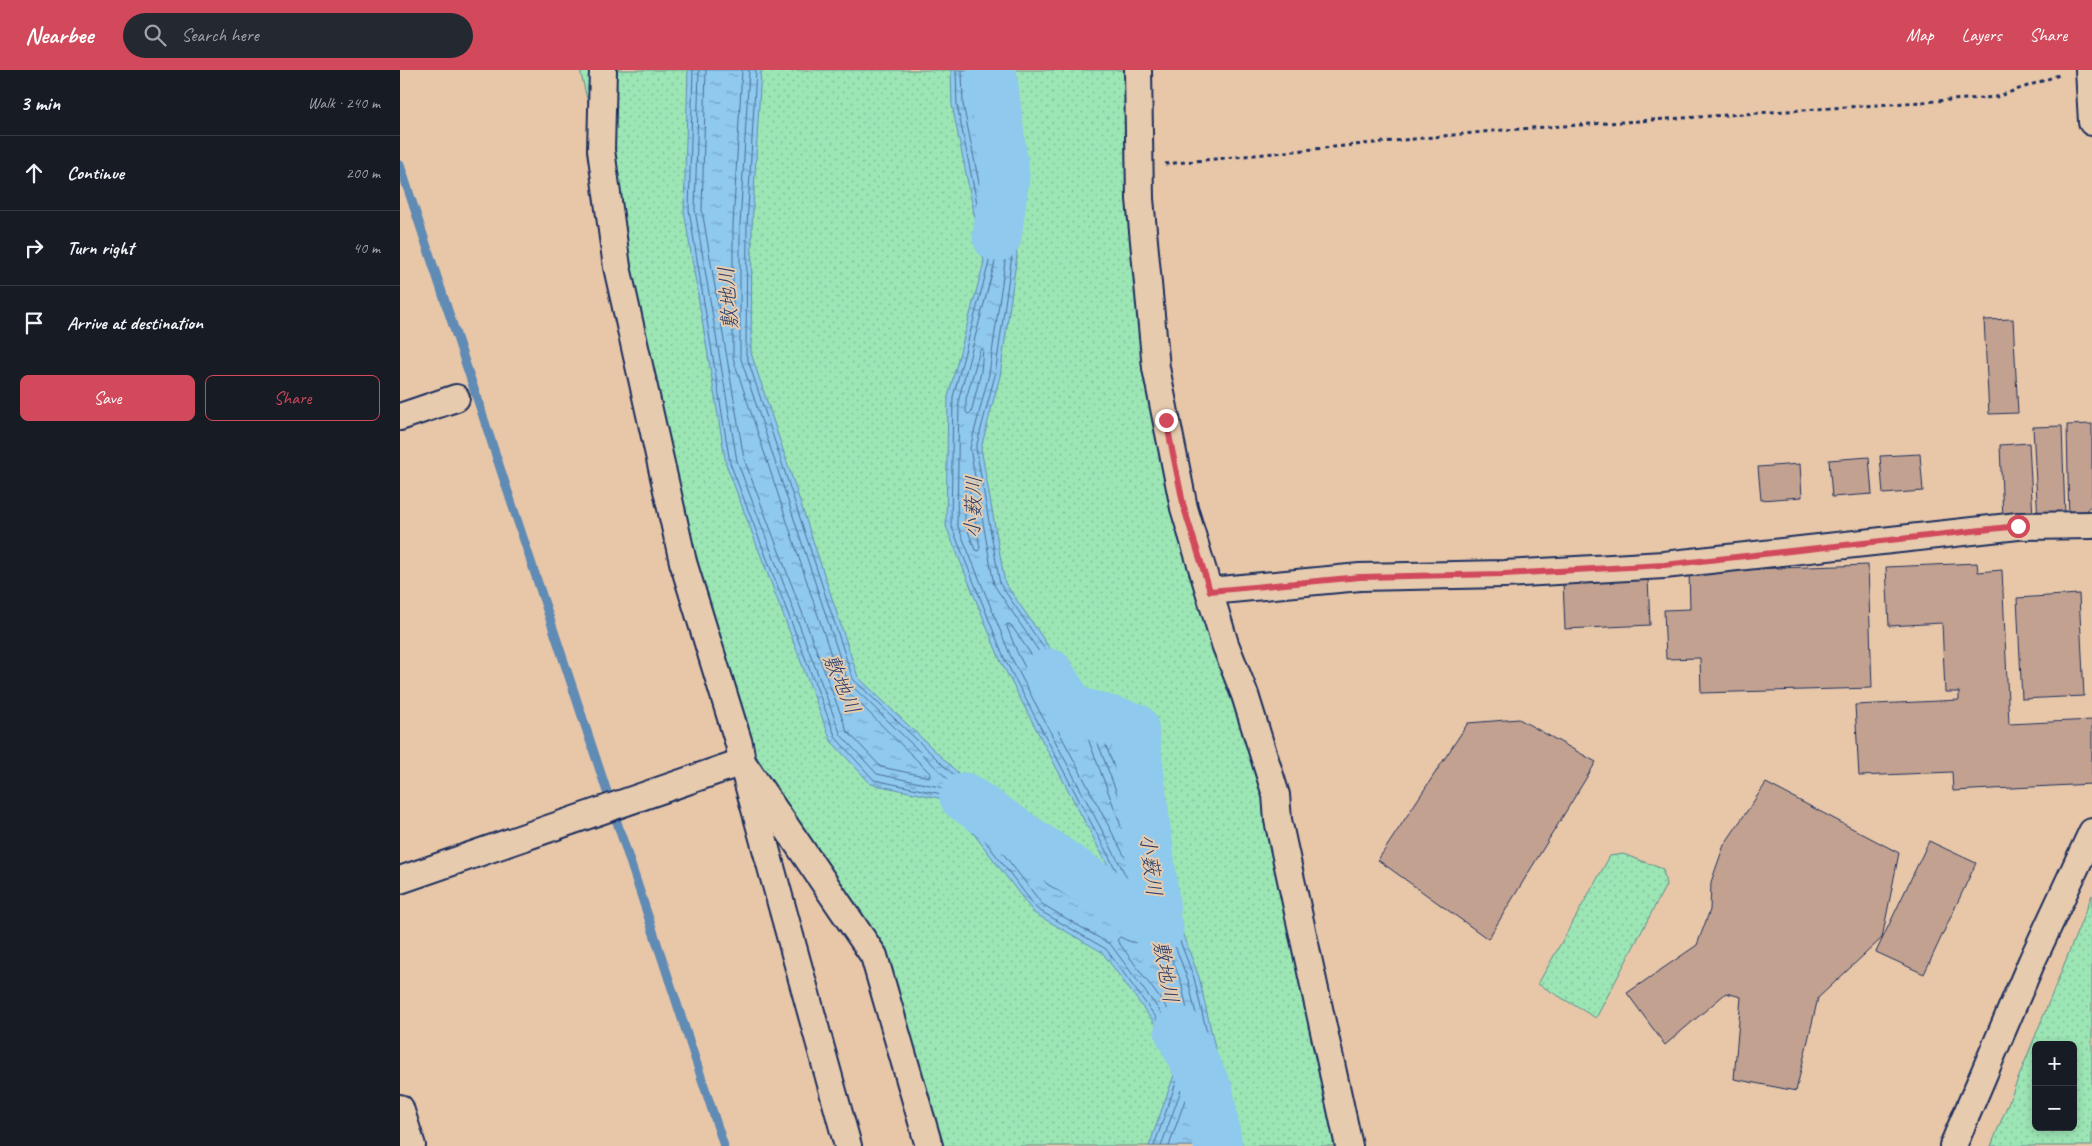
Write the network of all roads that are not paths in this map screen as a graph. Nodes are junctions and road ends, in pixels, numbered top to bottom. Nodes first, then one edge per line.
1 (604, 70) edge
2 (1138, 70) edge
3 (2077, 72) edge
4 (2092, 122) edge
5 (456, 398) dead end
6 (400, 417) edge
7 (2092, 524) edge
8 (1210, 591) junction
9 (742, 762) junction
10 (2092, 832) edge
11 (400, 880) edge
12 (400, 1108) edge
13 (412, 1146) edge
14 (848, 1146) edge
15 (929, 1146) edge
16 (1349, 1146) edge
17 (1953, 1146) edge

1 - 9 street
2 - 8 street
3 - 4 street
5 - 6 street
7 - 8 street
8 - 16 street
9 - 11 street
9 - 14 street
9 - 15 street
10 - 17 street
12 - 13 street

